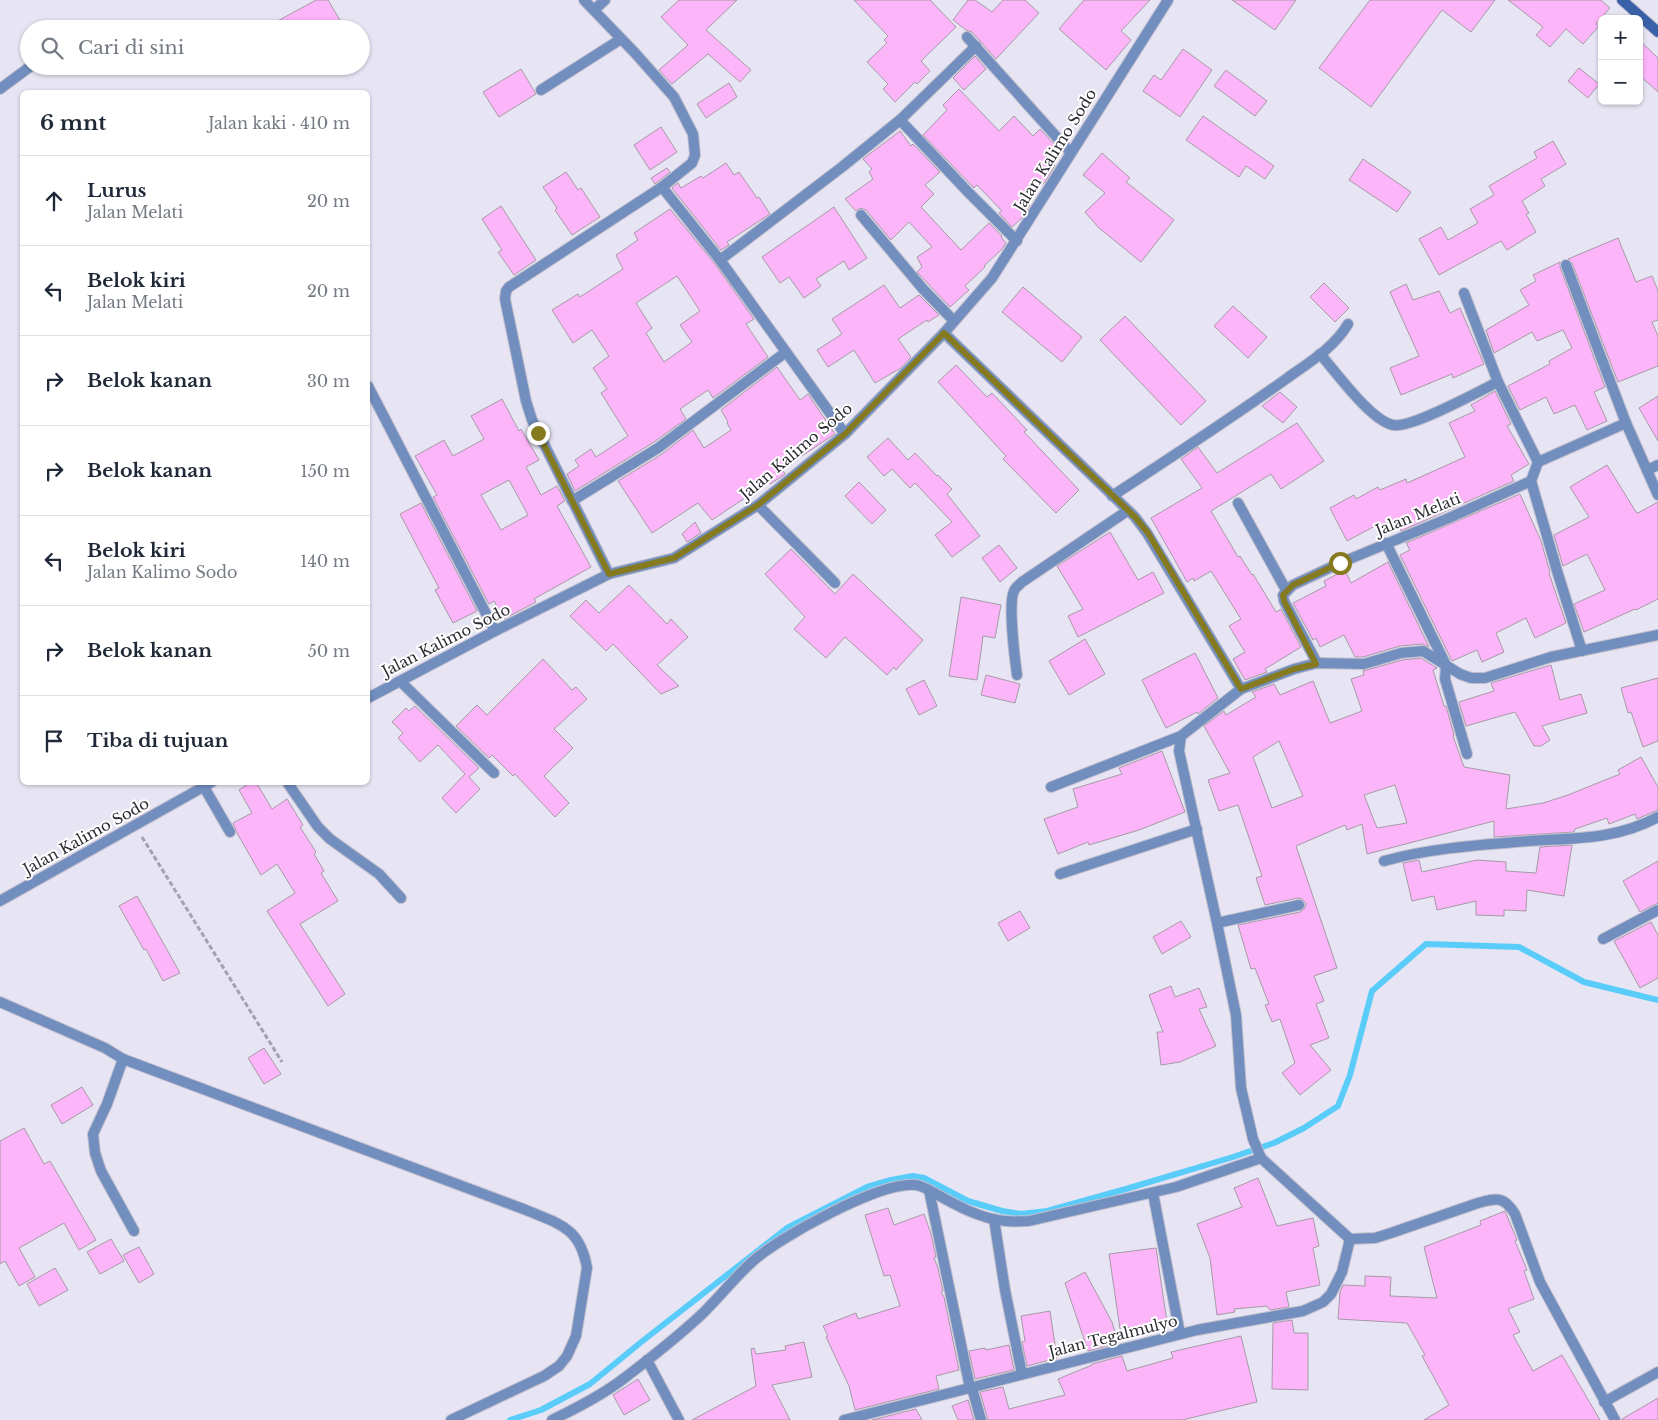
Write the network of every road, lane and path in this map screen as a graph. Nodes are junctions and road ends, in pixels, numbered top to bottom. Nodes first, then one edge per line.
1 (584, 0) edge
2 (605, 0) edge
3 (1168, 0) edge
4 (1622, 0) edge
5 (594, 10) junction
6 (1658, 32) edge
7 (621, 38) junction
8 (967, 38) dead end
9 (976, 46) junction
10 (20, 74) edge
11 (0, 89) edge
12 (541, 90) dead end
13 (900, 120) junction
14 (1071, 153) junction
15 (662, 187) junction
16 (861, 215) dead end
17 (1017, 241) junction
18 (720, 260) junction
19 (1566, 265) dead end
20 (1464, 293) dead end
21 (954, 321) junction
22 (1348, 324) dead end
23 (944, 333) junction
24 (786, 352) junction
25 (1320, 354) junction
26 (1498, 382) junction
27 (370, 390) edge
28 (1626, 423) junction
29 (845, 434) junction
30 (1538, 462) junction
31 (1658, 466) edge
32 (1647, 470) junction
33 (1531, 481) junction
34 (1658, 494) edge
35 (1112, 496) junction
36 (572, 501) junction
37 (1238, 503) dead end
38 (758, 505) junction
39 (1131, 514) junction
40 (1386, 543) junction
41 (609, 574) junction
42 (835, 583) dead end
43 (1286, 590) junction
44 (495, 631) junction
45 (1658, 635) edge
46 (1582, 651) junction
47 (1316, 664) junction
48 (1446, 665) junction
49 (1017, 675) dead end
50 (400, 681) junction
51 (1241, 689) junction
52 (370, 697) edge
53 (1181, 736) junction
54 (1467, 754) dead end
55 (494, 773) dead end
56 (208, 785) edge
57 (289, 785) edge
58 (1051, 787) dead end
59 (1658, 817) edge
60 (135, 825) junction
61 (1197, 829) junction
62 (230, 832) dead end
63 (1384, 861) dead end
64 (1060, 874) dead end
65 (401, 898) dead end
66 (0, 901) edge
67 (1299, 905) dead end
68 (1658, 910) edge
69 (1217, 923) junction
70 (1603, 939) dead end
71 (0, 1002) edge
72 (123, 1059) junction
73 (282, 1062) dead end
74 (1260, 1155) junction
75 (929, 1190) junction
76 (1152, 1193) junction
77 (994, 1219) junction
78 (134, 1231) dead end
79 (1350, 1239) junction
80 (1180, 1334) junction
81 (647, 1360) junction
82 (1658, 1372) edge
83 (1022, 1374) junction
84 (971, 1388) junction
85 (1604, 1402) junction
86 (451, 1420) edge
87 (552, 1420) edge
88 (679, 1420) edge
89 (844, 1420) edge
90 (980, 1420) edge
91 (1615, 1420) edge

1 - 5 street
2 - 5 street
3 - 14 street, Jalan Kalimo Sodo
4 - 6 street
5 - 7 street
7 - 12 street
7 - 15 street
8 - 9 street
9 - 13 street
9 - 14 street
10 - 11 street
13 - 17 street
13 - 18 street
14 - 17 street, Jalan Kalimo Sodo
15 - 18 street
15 - 36 street
16 - 21 street
17 - 21 street, Jalan Kalimo Sodo
18 - 24 street
19 - 28 street
20 - 26 street
21 - 23 street, Jalan Kalimo Sodo
22 - 25 street
23 - 29 street, Jalan Kalimo Sodo
23 - 35 street
24 - 29 street
24 - 36 street
25 - 26 street
25 - 35 street
26 - 30 street
27 - 44 street
28 - 30 street
28 - 32 street
29 - 38 street, Jalan Kalimo Sodo
30 - 33 street
31 - 32 street
32 - 34 street
33 - 40 street, Jalan Melati
33 - 46 street
35 - 39 street
36 - 41 street
37 - 43 street
38 - 41 street, Jalan Kalimo Sodo
38 - 42 street
39 - 49 street
39 - 51 street
40 - 43 street, Jalan Melati
40 - 48 street
41 - 44 street, Jalan Kalimo Sodo
43 - 47 street
44 - 50 street, Jalan Kalimo Sodo
45 - 46 street
46 - 48 street
47 - 48 street
47 - 51 street
48 - 54 street
50 - 52 street, Jalan Kalimo Sodo
50 - 55 street
51 - 53 street
53 - 58 street
53 - 61 street
56 - 60 street, Jalan Kalimo Sodo
56 - 62 street
57 - 65 street
59 - 63 street
60 - 66 street, Jalan Kalimo Sodo
60 - 73 path
61 - 64 street
61 - 69 street
67 - 69 street
68 - 70 street
69 - 74 street
71 - 72 street
72 - 78 street
72 - 86 street
74 - 76 street
74 - 79 street
75 - 77 street
75 - 81 street
75 - 84 street
76 - 77 street
76 - 80 street
77 - 83 street
79 - 80 street, Jalan Tegalmulyo
79 - 85 street
80 - 83 street, Jalan Tegalmulyo
81 - 87 street
81 - 88 street
82 - 85 street
83 - 84 street, Jalan Tegalmulyo
84 - 89 street, Jalan Tegalmulyo
84 - 90 street
85 - 91 street

